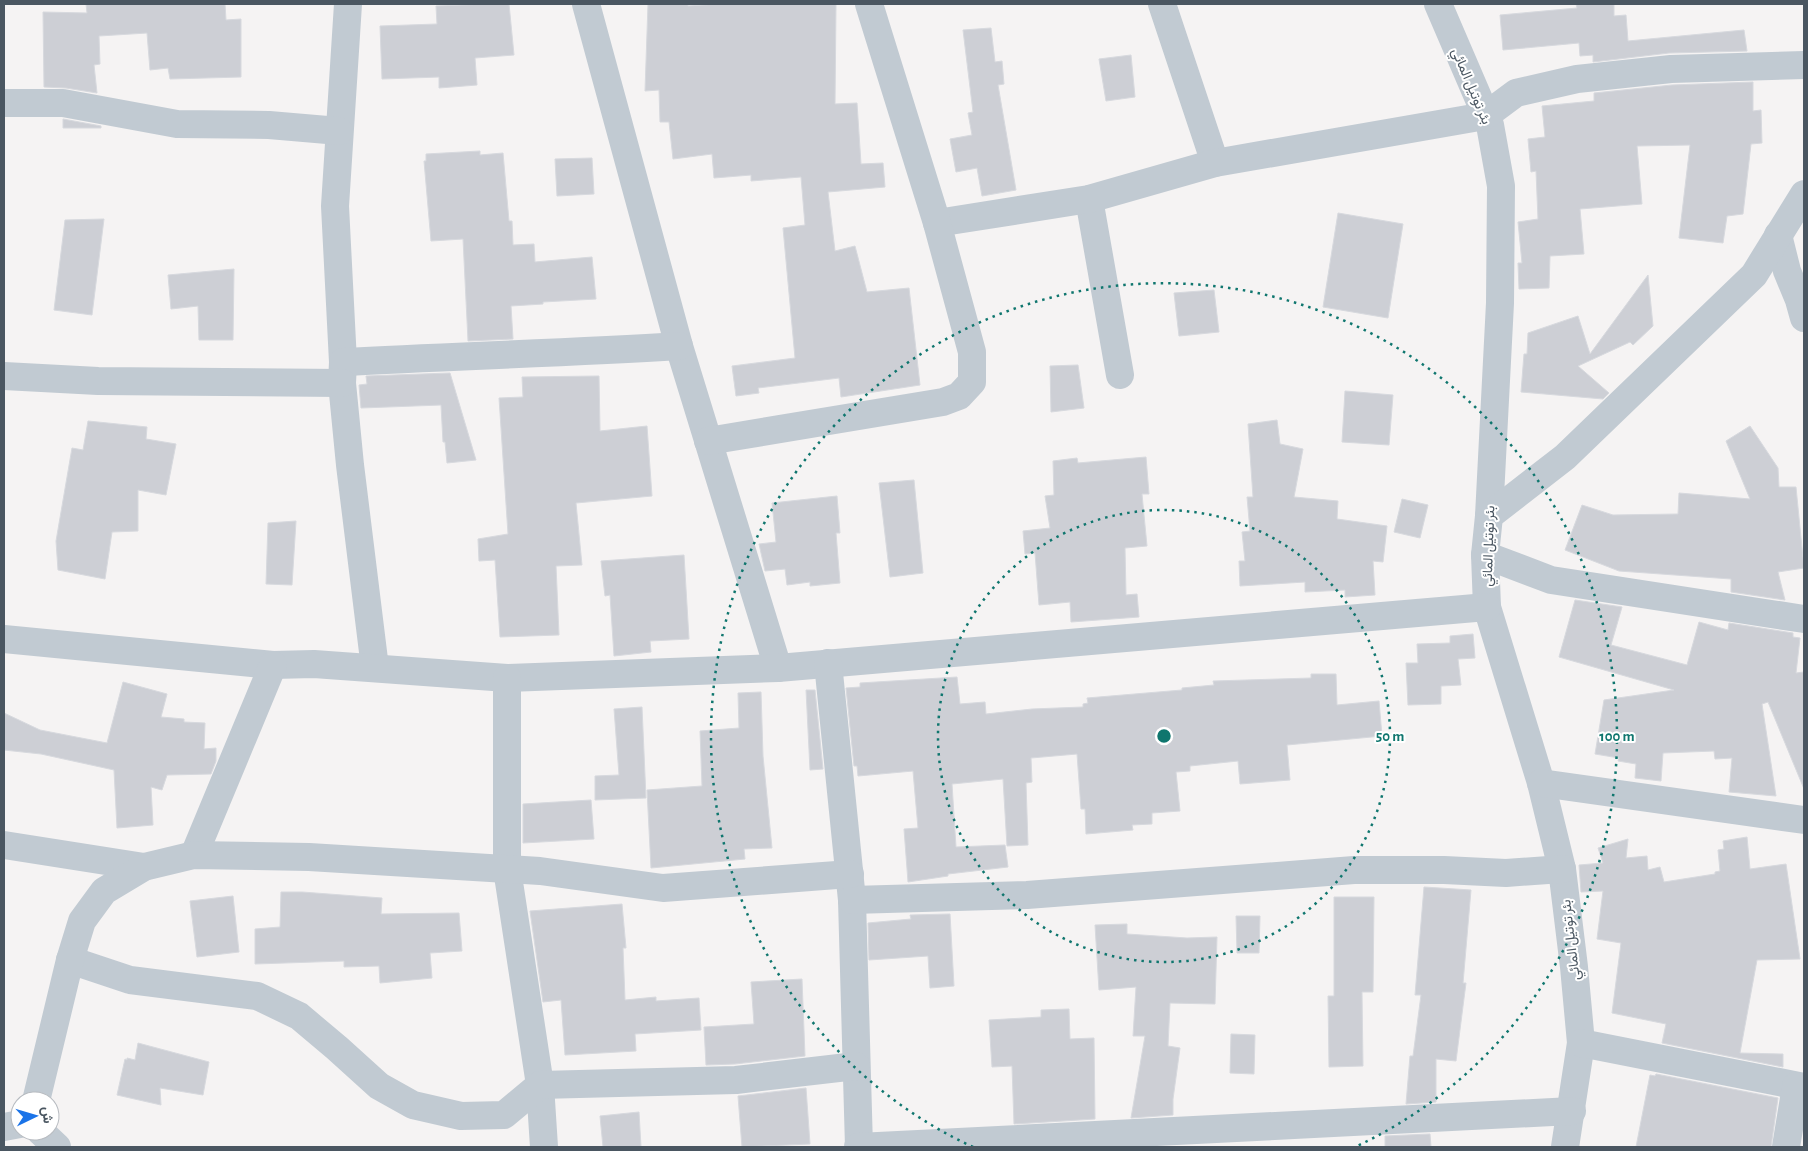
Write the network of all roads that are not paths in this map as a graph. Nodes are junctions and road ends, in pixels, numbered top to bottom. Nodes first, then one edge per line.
1 (348, 4) edge
2 (586, 4) edge
3 (869, 4) edge
4 (1162, 4) edge
5 (1446, 6) edge
6 (1804, 65) edge
7 (4, 103) edge
8 (1485, 116) junction
9 (339, 130) junction
10 (1215, 163) junction
11 (1804, 194) edge
12 (1089, 200) junction
13 (937, 222) junction
14 (1778, 235) junction
15 (1804, 318) edge
16 (679, 346) junction
17 (342, 373) junction
18 (1120, 375) dead end
19 (4, 376) edge
20 (708, 441) junction
21 (1489, 516) junction
22 (1485, 555) junction
23 (1487, 607) junction
24 (1804, 619) edge
25 (4, 639) edge
26 (828, 663) junction
27 (273, 666) junction
28 (375, 668) junction
29 (778, 668) junction
30 (507, 678) junction
31 (1541, 783) junction
32 (1804, 820) edge
33 (4, 845) edge
34 (194, 855) junction
35 (144, 868) junction
36 (507, 869) junction
37 (1562, 869) junction
38 (851, 887) junction
39 (70, 960) junction
40 (1581, 1043) junction
41 (856, 1066) junction
42 (540, 1084) junction
43 (1800, 1086) edge
44 (38, 1091) edge
45 (1572, 1111) junction
46 (544, 1147) edge
47 (858, 1147) edge
48 (1565, 1147) edge
49 (1786, 1147) edge

1 - 9 street
2 - 16 street
3 - 13 street
4 - 10 street
5 - 8 street, بئر توتيل المائي
6 - 8 street
7 - 9 street
8 - 10 street
8 - 21 street, بئر توتيل المائي
9 - 17 street
10 - 12 street
11 - 14 street
12 - 13 street
12 - 18 street
13 - 20 street
14 - 15 street
14 - 21 street
16 - 17 street
16 - 20 street
17 - 19 street
17 - 28 street
20 - 29 street
21 - 22 street, بئر توتيل المائي
22 - 23 street, بئر توتيل المائي
22 - 24 street
23 - 26 street
23 - 31 street, بئر توتيل المائي
25 - 27 street
26 - 29 street
26 - 38 street
27 - 28 street
27 - 34 street
28 - 30 street
29 - 30 street
30 - 36 street
31 - 32 street
31 - 37 street, بئر توتيل المائي
33 - 35 street
34 - 35 street
34 - 36 street
35 - 39 street
36 - 38 street
36 - 42 street
37 - 38 street
37 - 40 street, بئر توتيل المائي
38 - 41 street
39 - 42 street
39 - 44 street
40 - 43 street
40 - 45 street, بئر توتيل المائي
41 - 42 street
41 - 47 street
42 - 46 street
43 - 49 street
45 - 47 street
45 - 48 street, بئر توتيل المائي

